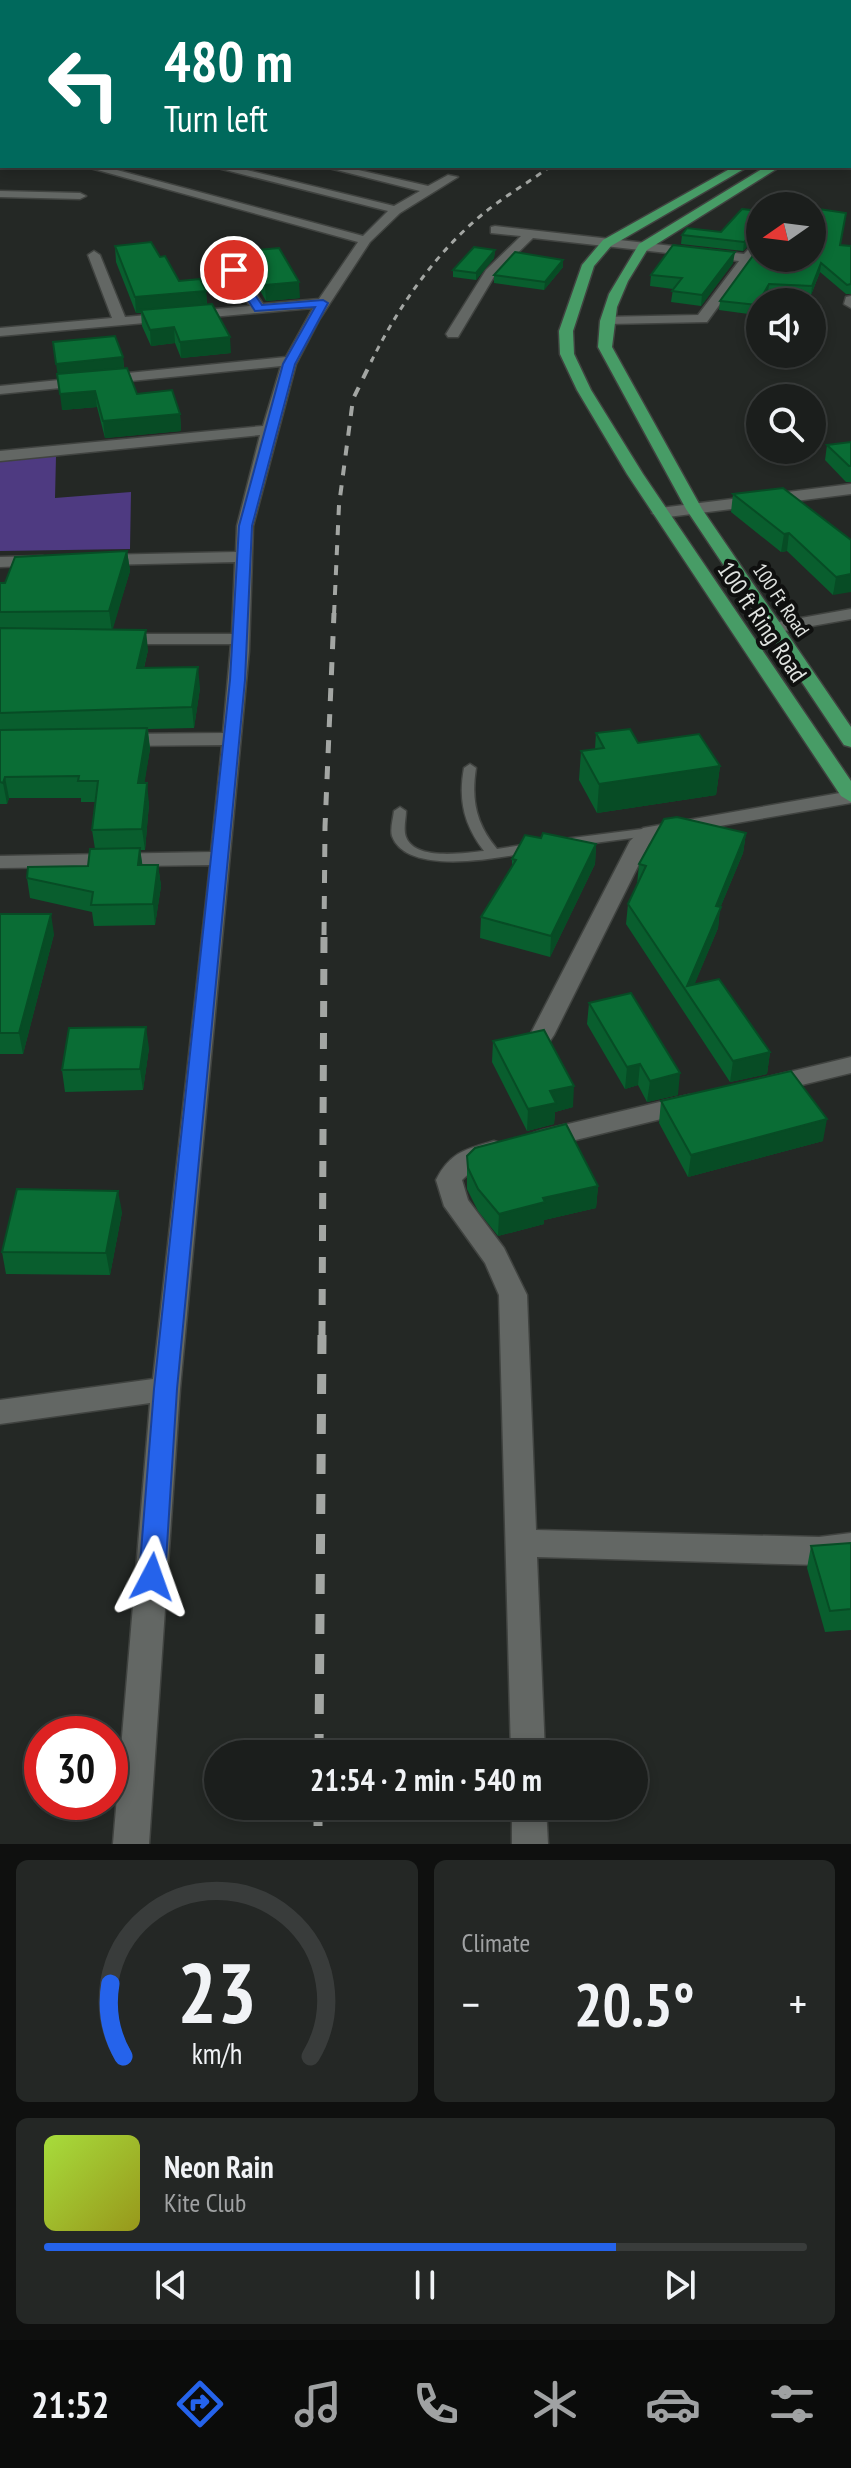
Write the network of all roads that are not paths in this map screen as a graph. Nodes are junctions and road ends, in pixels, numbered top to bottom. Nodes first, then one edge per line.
1 (96, 168) edge
2 (224, 168) edge
3 (335, 168) edge
4 (384, 168) edge
5 (739, 168) edge
6 (772, 168) edge
7 (452, 177) dead end
8 (403, 184) junction
9 (430, 190) junction
10 (0, 194) edge
11 (80, 196) dead end
12 (396, 210) junction
13 (495, 230) dead end
14 (529, 235) junction
15 (365, 240) junction
16 (607, 243) junction
17 (643, 247) junction
18 (221, 250) dead end
19 (94, 255) dead end
20 (746, 258) edge
21 (746, 259) edge
22 (323, 303) junction
23 (259, 309) junction
24 (607, 320) junction
25 (120, 321) junction
26 (0, 332) edge
27 (453, 334) dead end
28 (290, 361) junction
29 (0, 390) edge
30 (269, 430) junction
31 (0, 456) edge
32 (851, 489) edge
33 (694, 509) junction
34 (660, 513) junction
35 (244, 557) junction
36 (0, 562) edge
37 (851, 614) edge
38 (773, 628) junction
39 (239, 639) junction
40 (96, 640) edge
41 (848, 731) edge
42 (232, 739) junction
43 (108, 740) edge
44 (470, 768) dead end
45 (851, 797) edge
46 (400, 811) dead end
47 (650, 832) junction
48 (492, 852) junction
49 (221, 858) junction
50 (0, 862) edge
51 (542, 1035) edge
52 (851, 1065) edge
53 (743, 1091) edge
54 (713, 1098) edge
55 (166, 1389) junction
56 (0, 1412) edge
57 (523, 1543) junction
58 (851, 1547) edge
59 (528, 1740) edge
60 (529, 1820) edge
61 (131, 1844) edge
62 (530, 1844) edge

1 - 15 street
2 - 12 street
3 - 8 street
4 - 8 street
5 - 16 main road
6 - 17 main road
7 - 9 street
8 - 9 street
9 - 12 street
10 - 11 street
12 - 15 street
13 - 14 street
14 - 16 street
14 - 27 street
15 - 22 street
16 - 17 street
16 - 34 main road, 100 ft Ring Road
17 - 20 street
17 - 24 main road
18 - 23 street
19 - 25 street
21 - 24 street
22 - 23 street
22 - 28 street
23 - 25 street
24 - 33 main road, 100 Ft Road
25 - 26 street
28 - 29 street
28 - 30 street
30 - 31 street
30 - 35 street
32 - 33 street
33 - 34 street
33 - 38 main road, 100 Ft Road
34 - 45 main road, 100 ft Ring Road
35 - 36 street
35 - 39 street
37 - 38 street
38 - 41 main road, 100 Ft Road
39 - 40 street
39 - 42 street
42 - 43 street
42 - 49 street
44 - 48 lane
45 - 47 street
46 - 48 lane
47 - 48 lane
47 - 51 street
49 - 50 street
49 - 55 street
52 - 53 street
54 - 57 street
55 - 56 street
55 - 61 street
57 - 58 street
57 - 59 street
60 - 62 street

